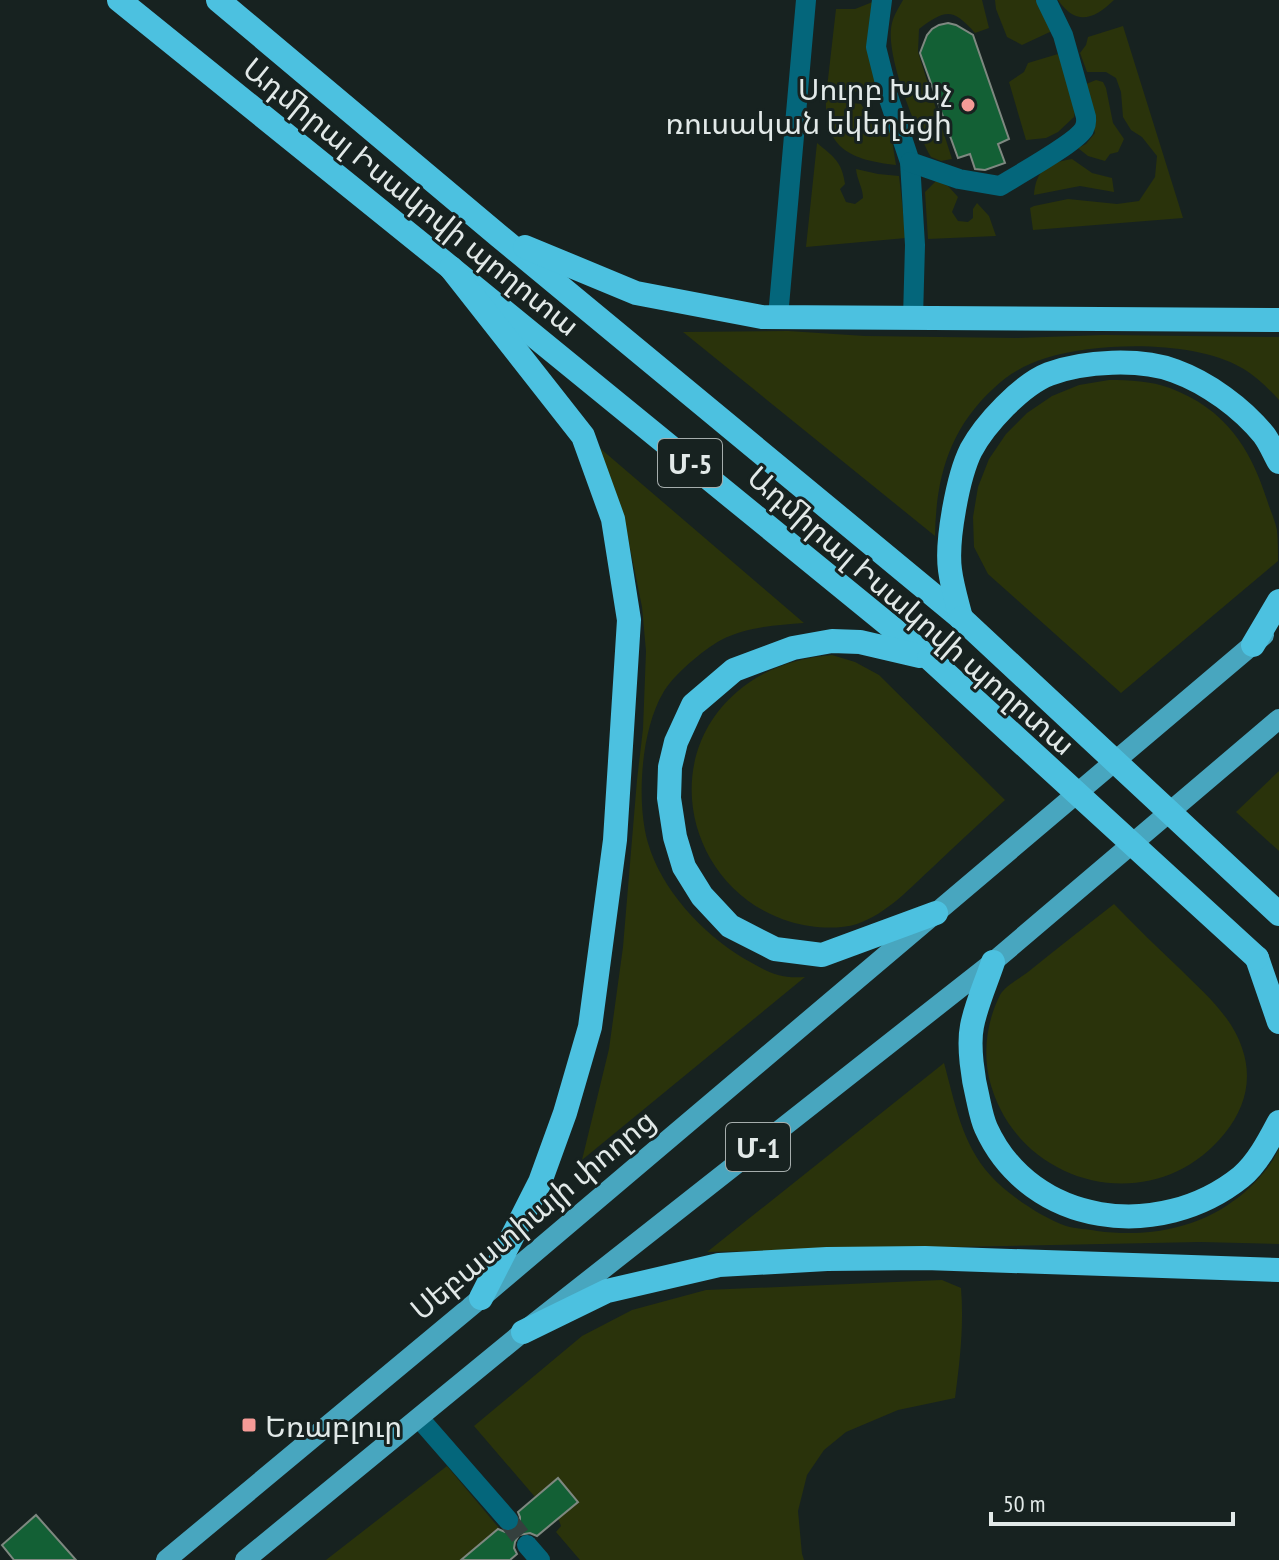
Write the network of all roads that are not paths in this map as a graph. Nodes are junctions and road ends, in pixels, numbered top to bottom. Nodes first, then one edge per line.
1 (119, 0) edge
2 (218, 0) edge
3 (806, 0) edge
4 (882, 0) edge
5 (1046, 0) edge
6 (910, 162) junction
7 (499, 236) junction
8 (451, 268) junction
9 (778, 317) junction
10 (913, 318) junction
11 (1279, 320) edge
12 (1279, 462) edge
13 (1279, 601) edge
14 (961, 618) junction
15 (1279, 620) edge
16 (1253, 645) junction
17 (929, 658) junction
18 (1279, 719) edge
19 (936, 913) junction
20 (1279, 914) edge
21 (1257, 958) junction
22 (993, 962) junction
23 (1279, 979) edge
24 (1279, 1022) edge
25 (1279, 1122) edge
26 (1279, 1270) edge
27 (481, 1298) junction
28 (523, 1332) junction
29 (419, 1418) junction
30 (508, 1520) tunnel mouth
31 (166, 1560) edge
32 (245, 1560) edge

1 - 8 highway, Ադմիրալ Իսակովի պողոտա / Մ-5
2 - 7 highway, Ադմիրալ Իսակովի պողոտա / Մ-5
3 - 9 street
4 - 6 street
5 - 6 street
6 - 10 street
7 - 9 highway
7 - 14 highway, Ադմիրալ Իսակովի պողոտա / Մ-5
8 - 17 highway, Ադմիրալ Իսակովի պողոտա / Մ-5
8 - 27 highway
9 - 10 highway
10 - 11 highway
12 - 14 highway
13 - 16 highway
14 - 20 highway, Ադմիրալ Իսակովի պողոտա / Մ-5, bridge
15 - 16 main road, Մ-1
16 - 19 main road, Մ-1
17 - 19 highway
17 - 21 highway, Ադմիրալ Իսակովի պողոտա / Մ-5, bridge
18 - 22 main road, Մ-1
19 - 27 main road, Սեբաստիայի փողոց / Մ-1
21 - 23 highway, Ադմիրալ Իսակովի պողոտա / Մ-5
21 - 24 highway
22 - 25 highway
22 - 28 main road, Մ-1
26 - 28 highway
27 - 31 main road, Սեբաստիայի փողոց / Մ-1
28 - 29 main road, Մ-1
29 - 30 street
29 - 32 main road, Մ-1

